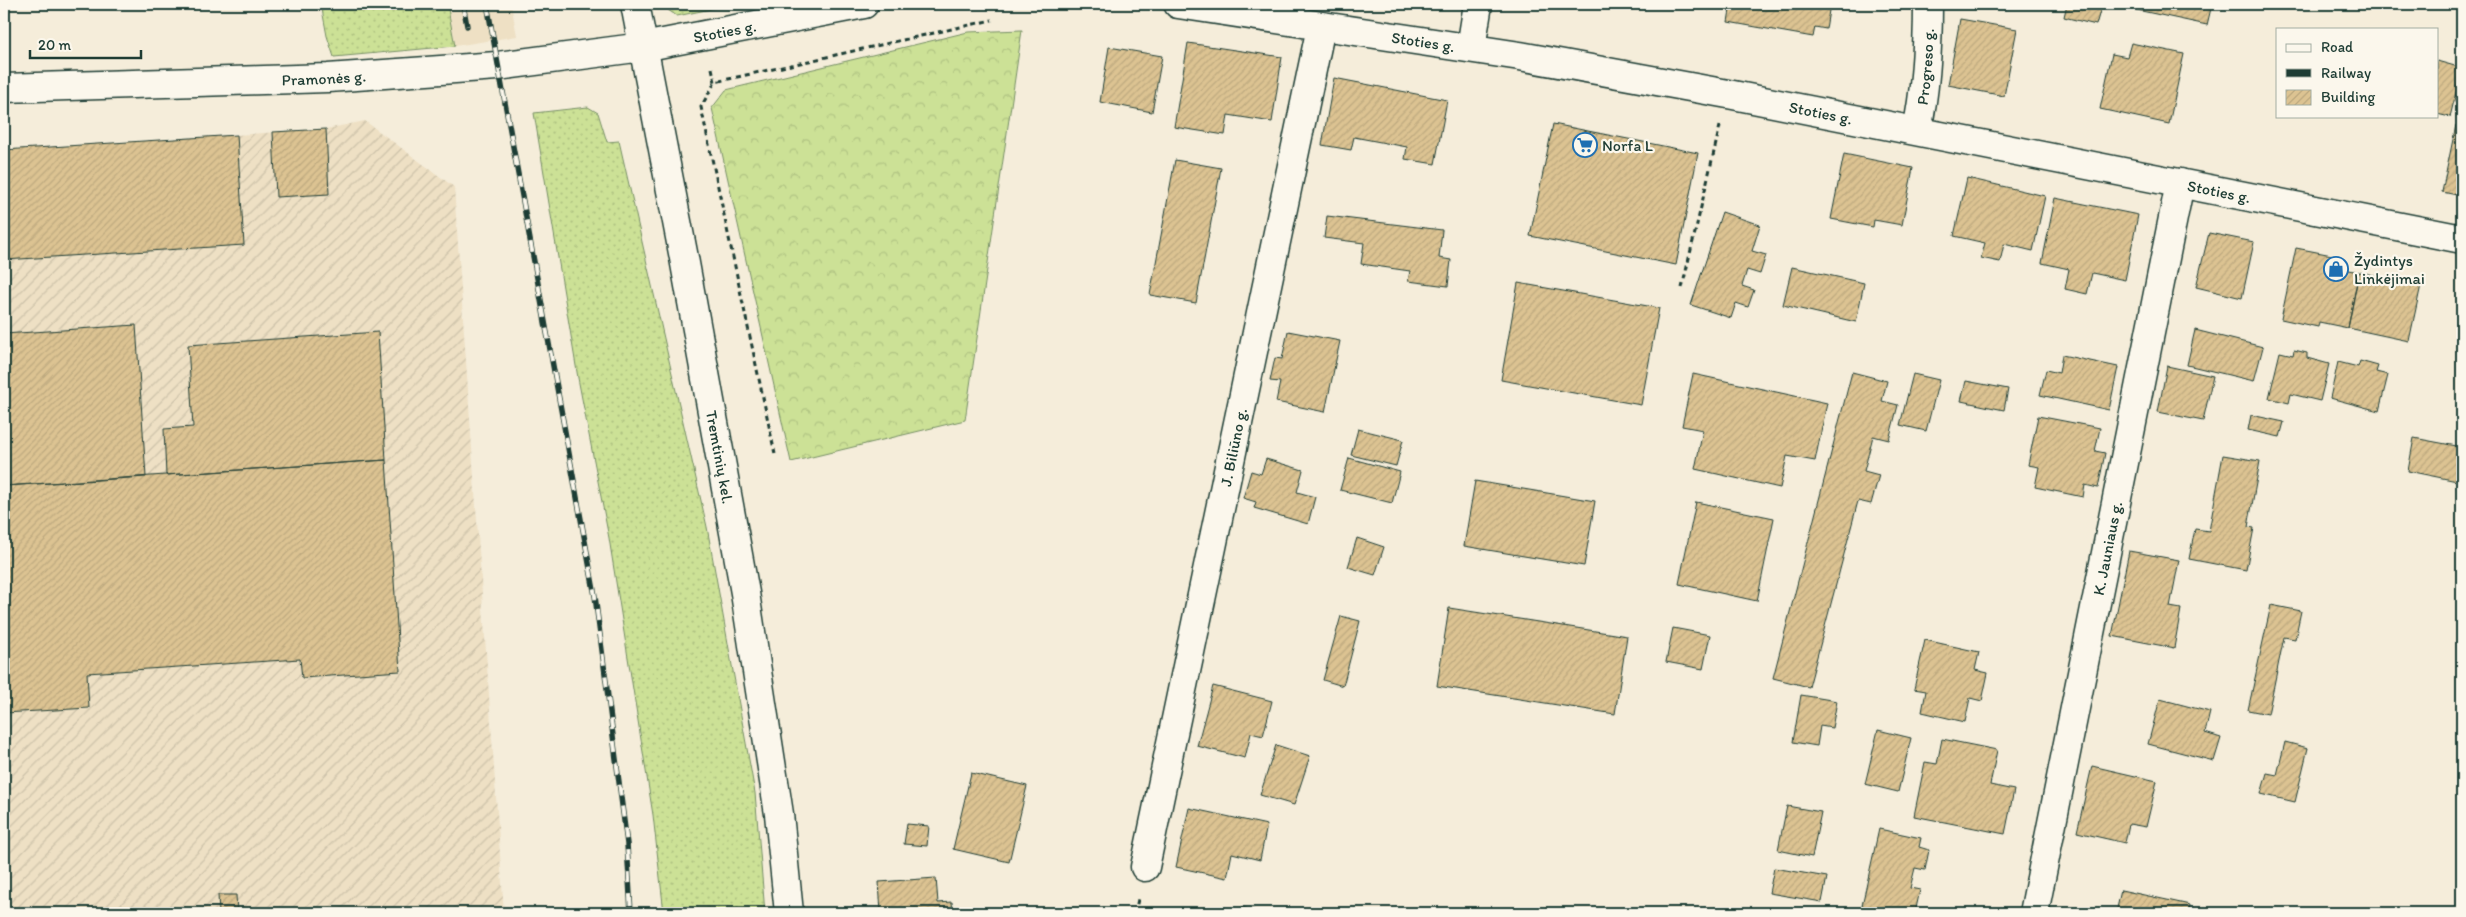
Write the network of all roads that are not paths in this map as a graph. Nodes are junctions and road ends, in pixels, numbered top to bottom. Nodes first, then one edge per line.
1 (635, 4) edge
2 (864, 4) edge
3 (1178, 4) edge
4 (1478, 4) edge
5 (1928, 4) edge
6 (790, 12) edge
7 (1322, 27) junction
8 (642, 47) junction
9 (1471, 48) junction
10 (4, 88) edge
11 (1917, 130) junction
12 (2180, 183) junction
13 (2462, 240) edge
14 (1145, 867) dead end
15 (789, 913) edge
16 (2034, 913) edge

1 - 8 street, Tremtinių kel.
2 - 6 street, Stoties g.
3 - 7 street, Stoties g.
4 - 9 street
5 - 11 street, Progreso g.
6 - 8 street, Stoties g.
7 - 9 street, Stoties g.
7 - 14 street, J. Biliūno g.
8 - 10 street, Pramonės g.
8 - 15 street, Tremtinių kel.
9 - 11 street, Stoties g.
11 - 12 street, Stoties g.
12 - 13 street, Stoties g.
12 - 16 street, K. Jauniaus g.

